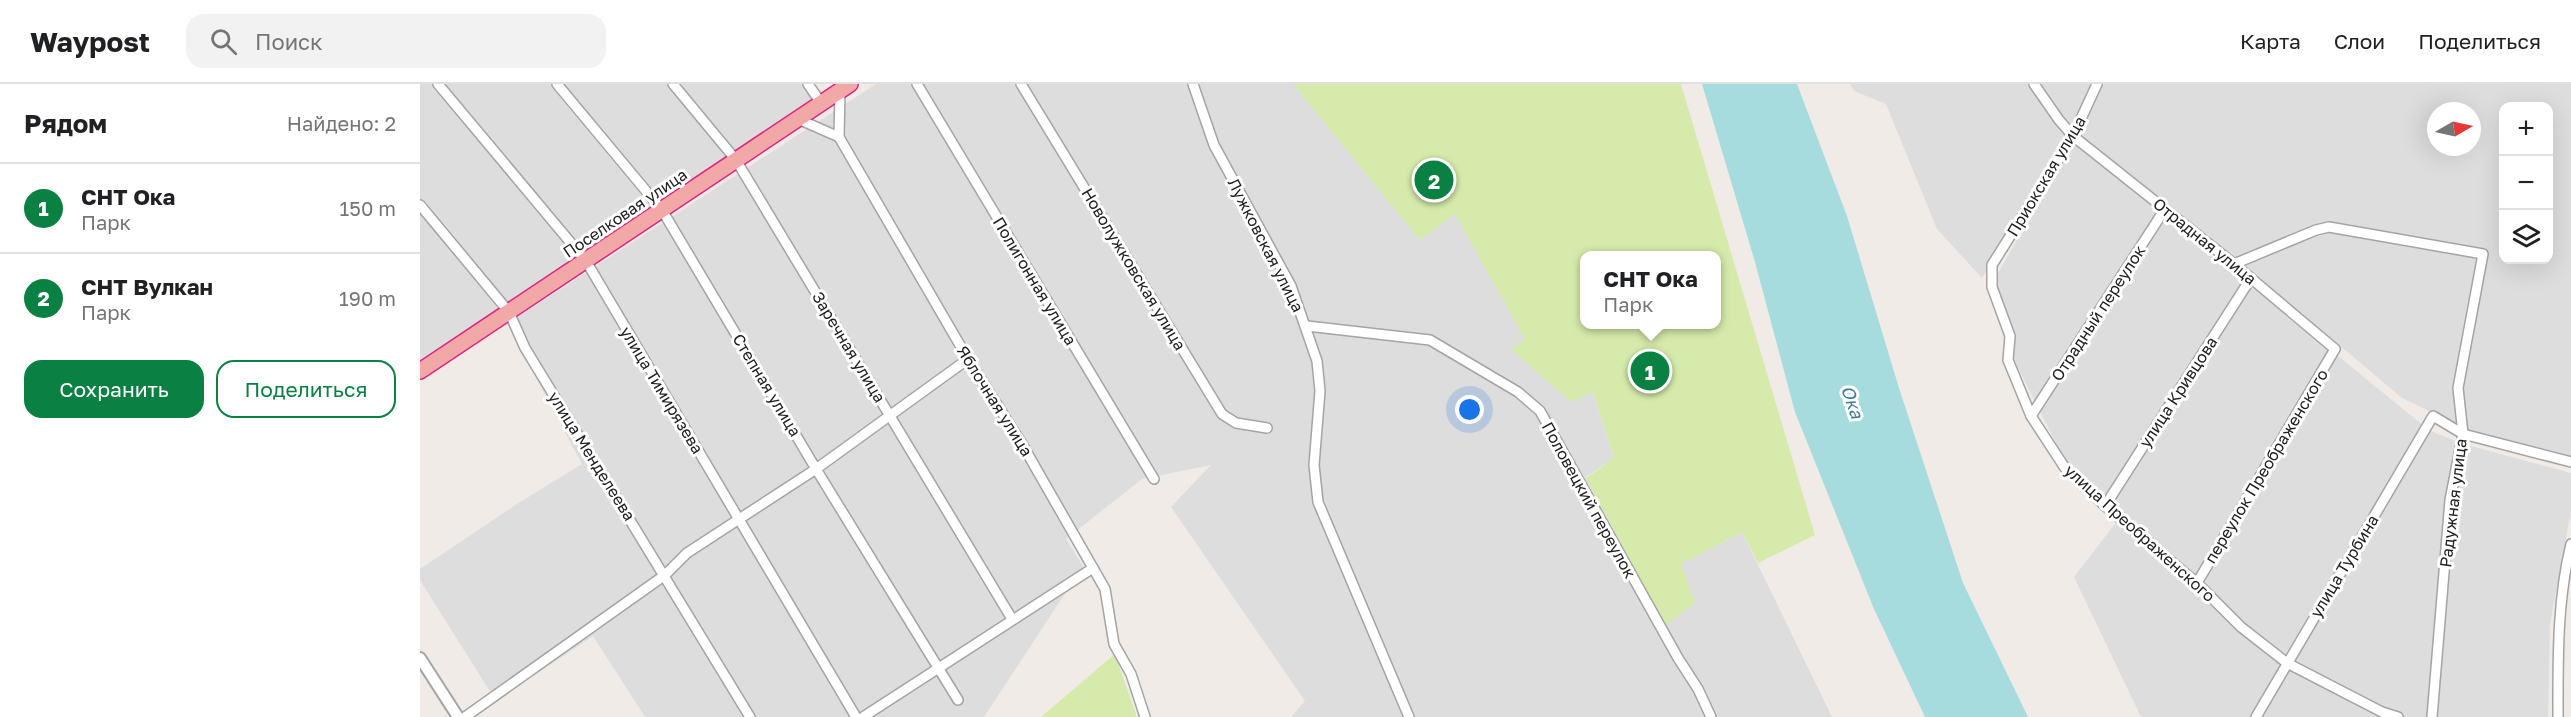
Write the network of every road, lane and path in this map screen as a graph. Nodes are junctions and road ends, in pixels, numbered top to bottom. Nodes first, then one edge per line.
1 (438, 84) edge
2 (558, 84) edge
3 (673, 84) edge
4 (808, 84) edge
5 (917, 84) edge
6 (1021, 84) edge
7 (1193, 84) edge
8 (2034, 84) edge
9 (2097, 84) edge
10 (845, 87) edge
11 (821, 104) junction
12 (798, 119) junction
13 (2073, 136) junction
14 (839, 137) junction
15 (736, 160) junction
16 (420, 206) edge
17 (662, 210) junction
18 (2165, 210) junction
19 (586, 261) junction
20 (2234, 264) junction
21 (1992, 266) joint
22 (2251, 278) junction
23 (509, 312) junction
24 (1307, 326) junction
25 (2335, 349) joint
26 (968, 359) junction
27 (420, 371) edge
28 (890, 416) junction
29 (2031, 416) junction
30 (1267, 428) dead end
31 (2463, 434) junction
32 (2571, 462) edge
33 (816, 470) junction
34 (1154, 479) dead end
35 (2105, 506) junction
36 (739, 519) junction
37 (2571, 544) edge
38 (1093, 567) junction
39 (665, 575) junction
40 (2196, 583) junction
41 (1012, 618) junction
42 (420, 658) edge
43 (2287, 663) junction
44 (938, 670) junction
45 (958, 700) dead end
46 (458, 717) edge
47 (465, 717) edge
48 (750, 717) edge
49 (856, 717) edge
50 (863, 717) edge
51 (1146, 717) edge
52 (1409, 717) edge
53 (1711, 717) edge
54 (2256, 717) edge
55 (2398, 717) edge
56 (2432, 717) edge
57 (2558, 717) edge

1 - 19 street, улица Тимирязева
2 - 17 street, Степная улица
3 - 15 street, Заречная улица
4 - 11 street
5 - 34 street, Полигонная улица
6 - 30 street, Новолужковская улица
7 - 24 street, Лужковская улица
8 - 13 street, Отрадная улица
9 - 13 street, Приокская улица
10 - 11 highway, Поселковая улица
10 - 14 street
11 - 12 highway, Поселковая улица
12 - 14 street
12 - 15 highway, Поселковая улица
13 - 18 street, Отрадная улица
13 - 21 street, Приокская улица
14 - 26 street, Яблочная улица
15 - 17 highway, Поселковая улица
15 - 28 street, Заречная улица
16 - 23 street, улица Менделеева
17 - 19 highway, Поселковая улица
17 - 33 street, Степная улица
18 - 20 street, Отрадная улица
18 - 29 street, Отрадный переулок
19 - 23 highway, Поселковая улица
19 - 36 street, улица Тимирязева
20 - 22 street, Отрадная улица
20 - 31 street, Радужная улица
21 - 29 street, улица Преображенского
22 - 25 street, Отрадная улица
22 - 35 street, улица Кривцова
23 - 27 highway, Поселковая улица
23 - 39 street, улица Менделеева
24 - 52 street, Лужковская улица
24 - 53 street, Половецкий переулок
25 - 40 street, переулок Преображенского
26 - 28 street
26 - 38 street, Яблочная улица
28 - 33 street
28 - 41 street, Заречная улица
29 - 35 street, улица Преображенского
31 - 32 street
31 - 43 street, улица Турбина
31 - 56 street, Радужная улица
33 - 36 street
33 - 44 street, Степная улица
35 - 40 street, улица Преображенского
36 - 39 street
36 - 49 street, улица Тимирязева
37 - 57 street
38 - 41 street
38 - 51 street, Яблочная улица
39 - 47 street
39 - 48 street, улица Менделеева
40 - 43 street, улица Преображенского
41 - 44 street
42 - 46 street
43 - 54 street, улица Турбина
43 - 55 street, улица Преображенского
44 - 45 street, Степная улица
44 - 50 street

